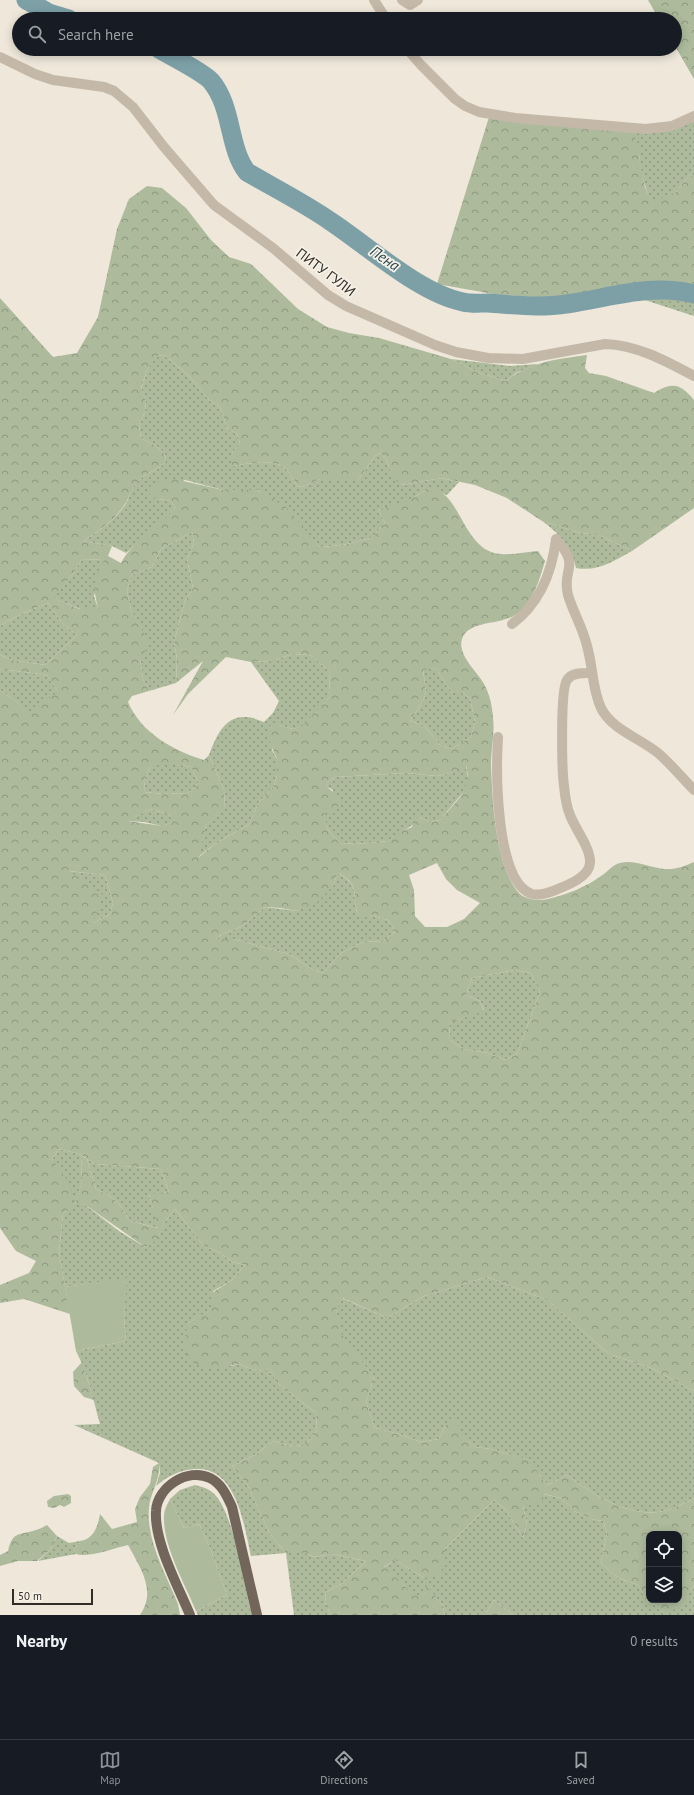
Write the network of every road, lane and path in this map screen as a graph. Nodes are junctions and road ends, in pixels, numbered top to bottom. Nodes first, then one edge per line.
1 (374, 0) edge
2 (402, 0) edge
3 (418, 0) edge
4 (382, 12) edge
5 (0, 56) edge
6 (413, 56) edge
7 (694, 116) edge
8 (694, 376) edge
9 (512, 624) dead end
10 (592, 673) junction
11 (498, 737) dead end
12 (694, 790) edge
13 (190, 1615) edge
14 (257, 1615) edge

1 - 4 street
2 - 3 street
5 - 8 street, ПИТУ ГУЛИ
6 - 7 street
9 - 10 street
10 - 11 street
10 - 12 street
13 - 14 main road

